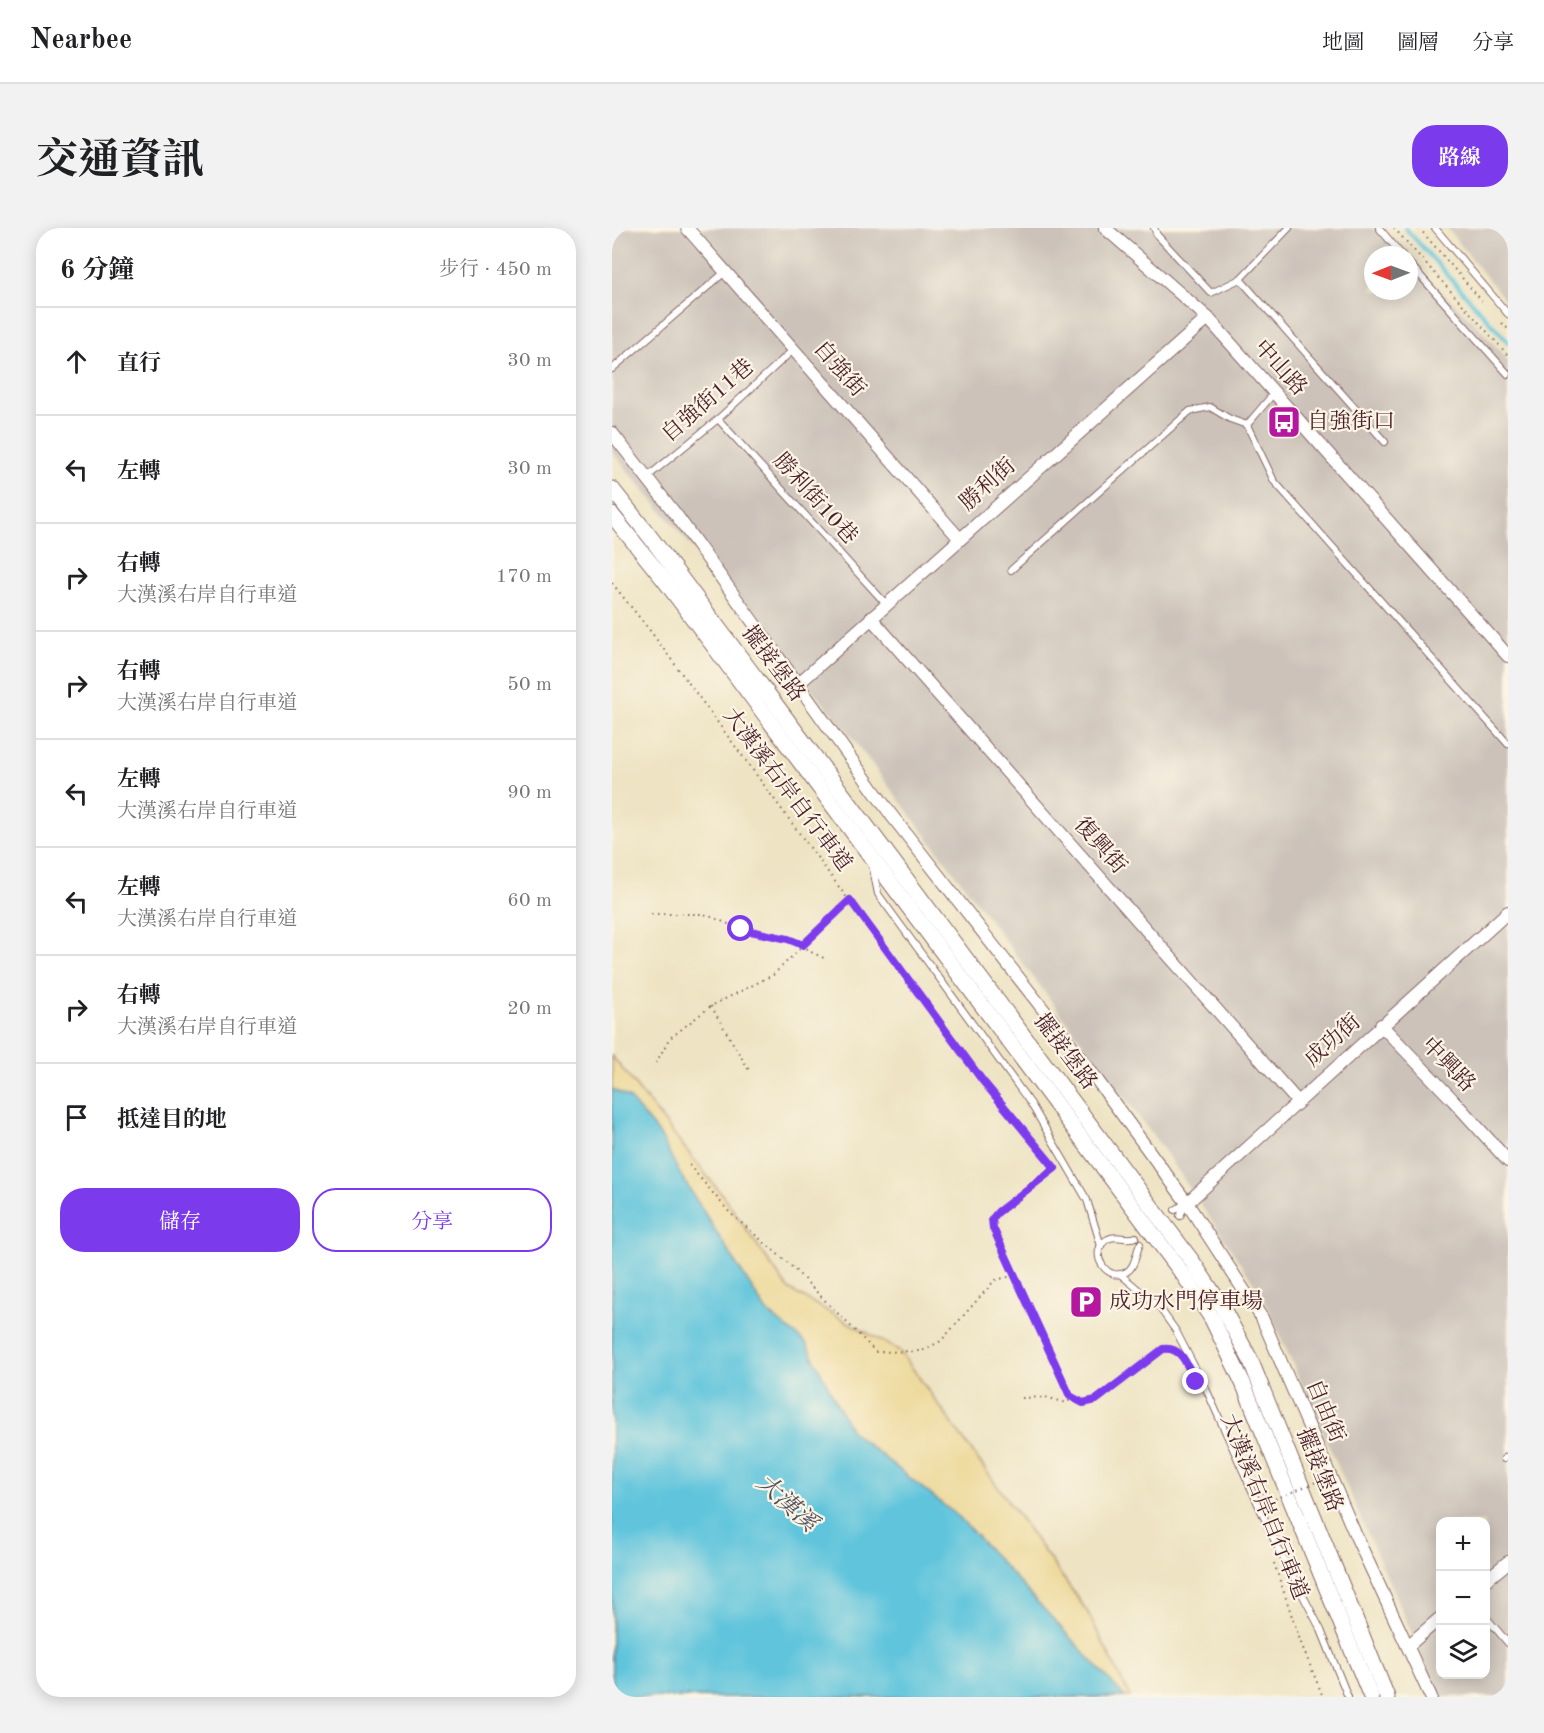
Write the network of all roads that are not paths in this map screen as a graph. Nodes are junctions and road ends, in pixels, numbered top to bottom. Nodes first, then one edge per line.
1 (617, 228) edge
2 (687, 228) edge
3 (1105, 228) edge
4 (1154, 228) edge
5 (1289, 228) edge
6 (1379, 228) edge
7 (1435, 228) edge
8 (612, 232) edge
9 (1394, 246) edge
10 (725, 272) junction
11 (1418, 273) edge
12 (1240, 279) junction
13 (1508, 314) edge
14 (1208, 318) junction
15 (794, 349) junction
16 (612, 369) edge
17 (1508, 374) edge
18 (1274, 393) junction
19 (718, 419) junction
20 (1247, 425) junction
21 (612, 433) edge
22 (1385, 442) dead end
23 (645, 478) junction
24 (612, 489) edge
25 (612, 515) edge
26 (959, 538) junction
27 (1011, 570) dead end
28 (886, 604) junction
29 (871, 618) junction
30 (1508, 656) edge
31 (798, 684) junction
32 (1508, 744) edge
33 (870, 855) junction
34 (1508, 912) edge
35 (1381, 1025) junction
36 (1298, 1102) junction
37 (1508, 1161) edge
38 (1187, 1203) junction
39 (1177, 1213) dead end
40 (1136, 1237) dead end
41 (1140, 1244) dead end
42 (1101, 1246) junction
43 (1120, 1274) junction
44 (1508, 1562) edge
45 (1490, 1577) edge
46 (1436, 1621) edge
47 (1490, 1622) edge
48 (1508, 1643) edge
49 (1409, 1645) junction
50 (1348, 1697) edge
51 (1371, 1697) edge
52 (1387, 1697) edge
53 (1431, 1697) edge

1 - 8 lane
2 - 10 street, 自強街
3 - 14 street, 中山路
4 - 12 lane
5 - 12 lane
6 - 9 lane
7 - 13 lane
10 - 15 street, 自強街
10 - 16 lane
11 - 17 lane
12 - 22 lane
14 - 18 street, 中山路
14 - 26 street, 勝利街
15 - 19 lane, 自強街11巷
15 - 26 street, 自強街
18 - 20 lane
18 - 30 street, 中山路
19 - 23 lane, 自強街11巷
19 - 28 lane, 勝利街10巷
20 - 27 lane
20 - 32 lane
21 - 23 street, 自由街
23 - 31 street, 自由街
24 - 52 street, 擺接堡路
25 - 33 street, 擺接堡路
26 - 28 street, 勝利街
28 - 29 street, 勝利街
29 - 31 street, 勝利街
29 - 36 street, 復興街
31 - 38 street, 自由街
33 - 42 lane
33 - 51 street, 擺接堡路
34 - 35 street, 成功街
35 - 36 street, 成功街
35 - 37 street, 中興路
36 - 38 street, 成功街
38 - 39 lane, 成功街
38 - 49 street, 自由街
40 - 42 lane
41 - 43 lane
42 - 43 lane
43 - 50 lane
44 - 45 street
46 - 49 street
47 - 48 lane
49 - 53 street, 自由街

